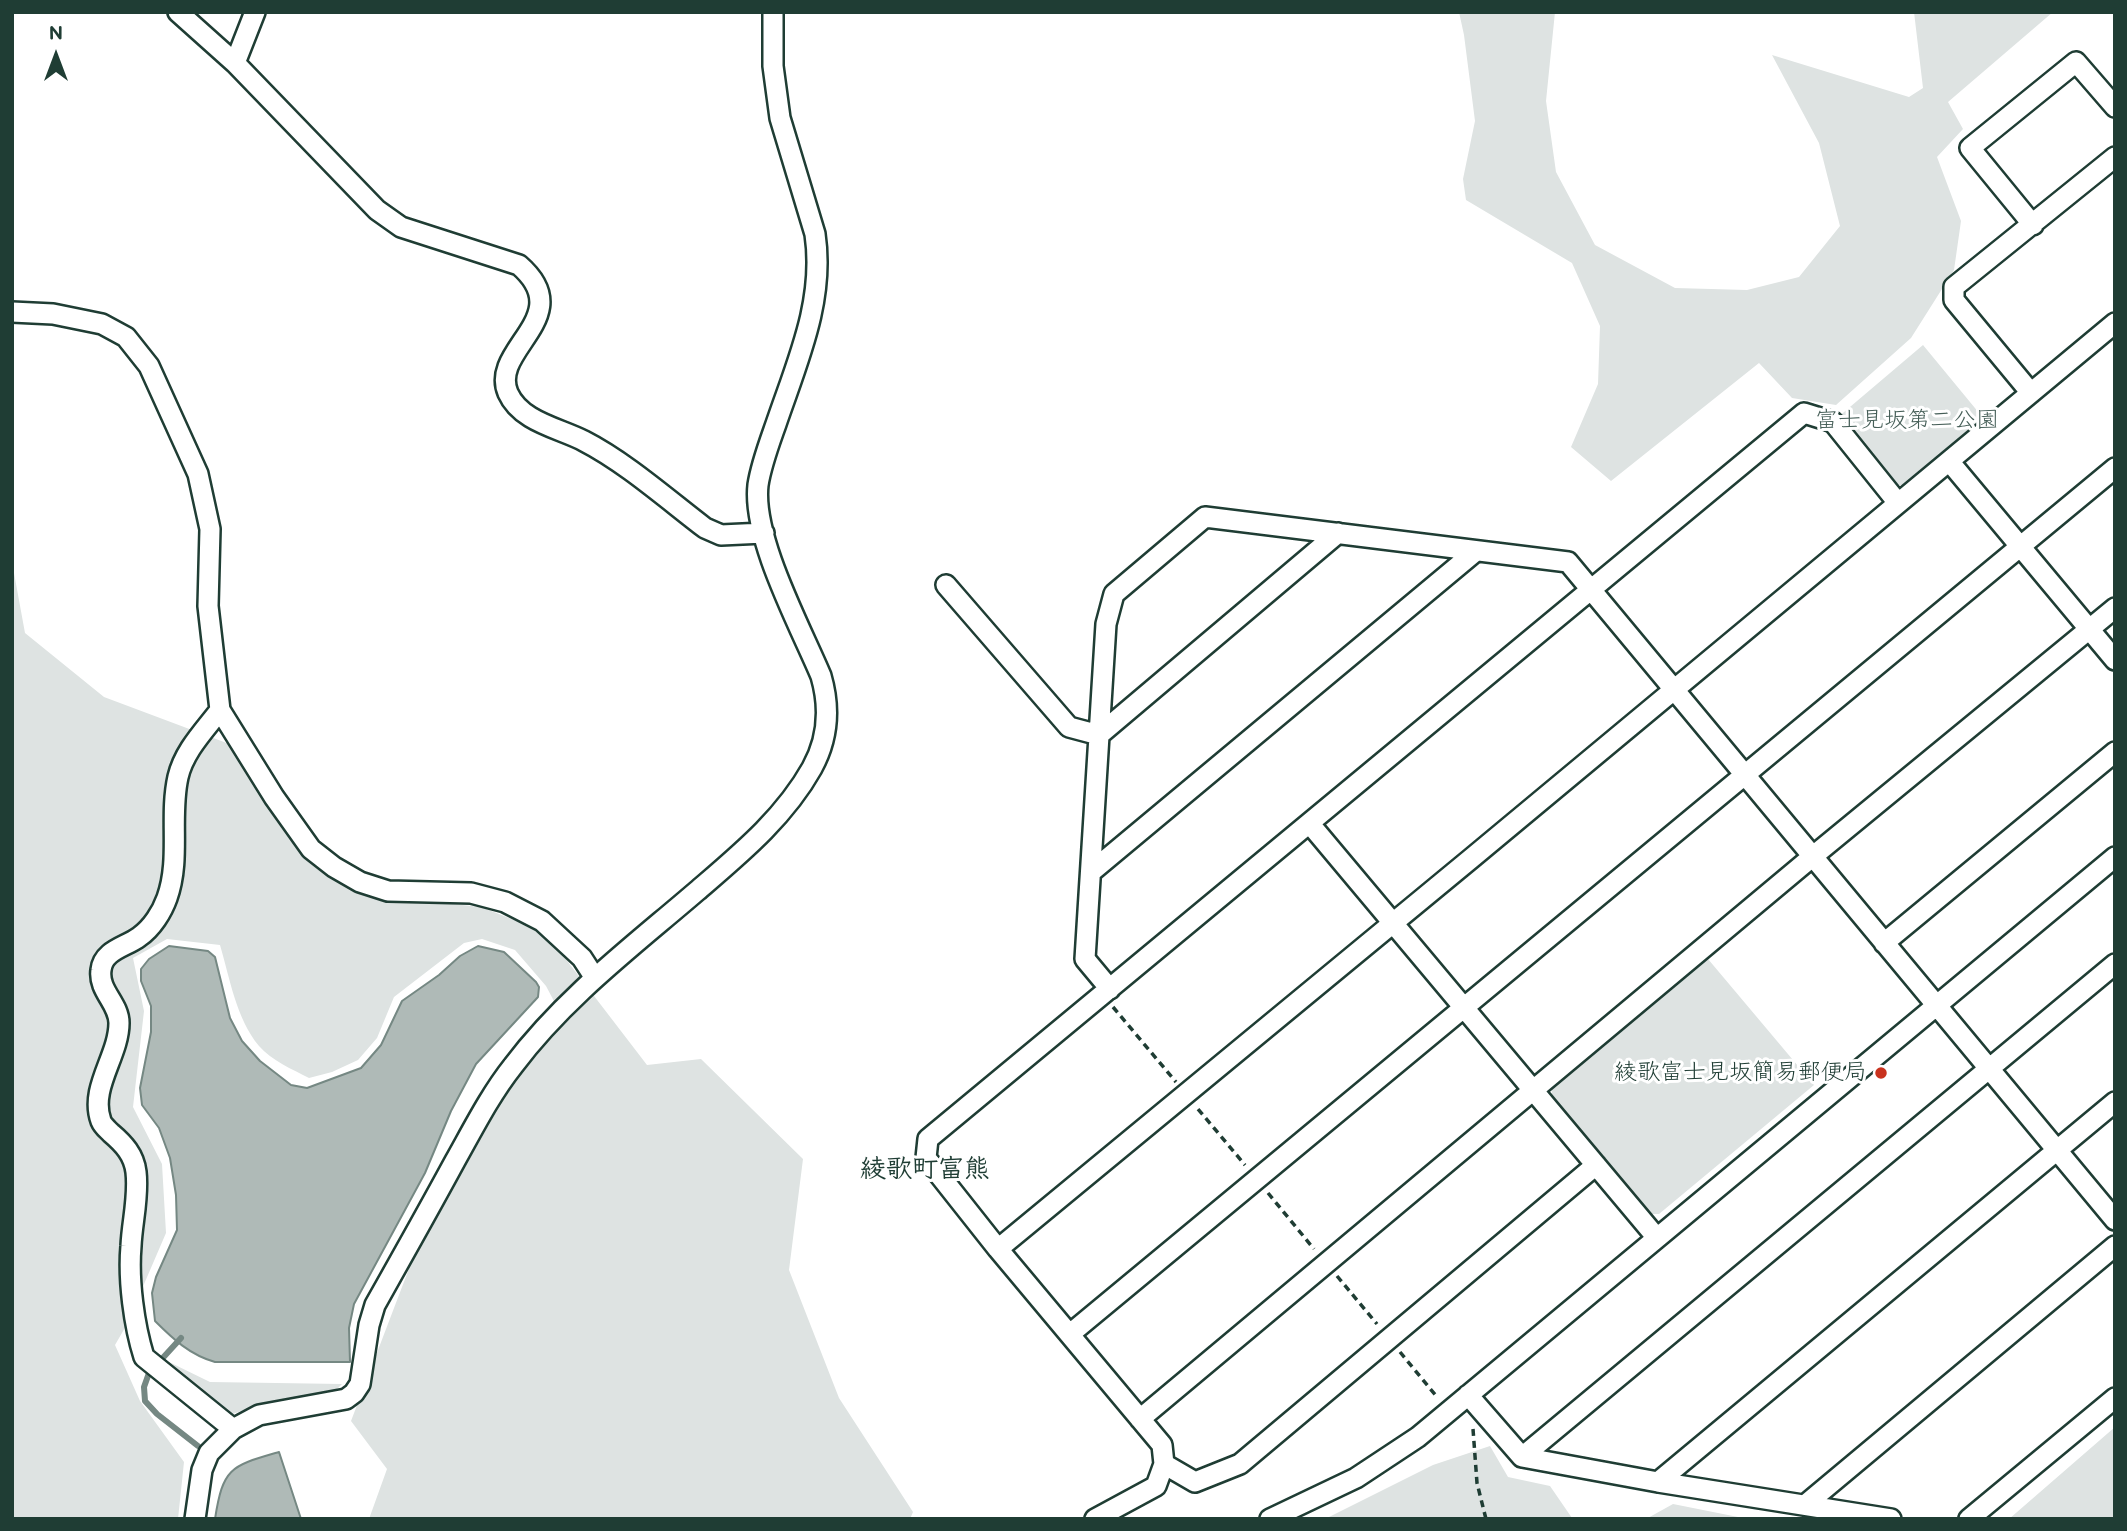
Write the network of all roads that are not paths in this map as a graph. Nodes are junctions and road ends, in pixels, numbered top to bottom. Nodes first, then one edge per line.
1 (178, 12) edge
2 (255, 12) edge
3 (773, 12) edge
4 (235, 62) junction
5 (2115, 107) edge
6 (2115, 157) edge
7 (2033, 225) junction
8 (12, 312) edge
9 (2115, 323) edge
10 (2031, 393) junction
11 (1949, 461) junction
12 (2115, 468) edge
13 (1898, 503) junction
14 (764, 533) junction
15 (1338, 533) junction
16 (2020, 546) junction
17 (1476, 551) junction
18 (946, 585) dead end
19 (1592, 589) junction
20 (2115, 608) edge
21 (2090, 629) junction
22 (2115, 660) edge
23 (1674, 689) junction
24 (220, 710) junction
25 (1099, 735) junction
26 (2115, 752) edge
27 (1744, 775) junction
28 (1310, 824) junction
29 (1812, 857) junction
30 (2115, 857) edge
31 (1091, 872) junction
32 (1394, 924) junction
33 (1884, 943) junction
34 (2115, 964) edge
35 (596, 978) junction
36 (1106, 992) junction
37 (1936, 1005) junction
38 (1464, 1008) junction
39 (1989, 1069) junction
40 (1533, 1091) junction
41 (2115, 1102) edge
42 (2057, 1150) junction
43 (1596, 1165) junction
44 (2115, 1220) edge
45 (1657, 1238) junction
46 (2115, 1246) edge
47 (998, 1249) junction
48 (1070, 1335) junction
49 (2115, 1398) edge
50 (1460, 1403) junction
51 (1140, 1419) junction
52 (233, 1429) junction
53 (1522, 1457) junction
54 (1164, 1464) junction
55 (1658, 1482) junction
56 (1805, 1504) junction
57 (195, 1519) edge
58 (1095, 1519) edge
59 (1270, 1519) edge
60 (1891, 1519) edge
61 (1969, 1519) edge

1 - 4 street
2 - 4 street
3 - 14 street
4 - 14 street
5 - 7 street
6 - 7 street
7 - 10 street
8 - 24 street
9 - 10 street
10 - 11 street
11 - 13 street
11 - 16 street
12 - 16 street
13 - 19 street
13 - 23 street
14 - 35 street
15 - 17 street
15 - 25 street
15 - 25 street
16 - 21 street
16 - 27 street
17 - 19 street
17 - 31 street
18 - 25 street
19 - 23 street
19 - 28 street
20 - 21 street
21 - 22 street
21 - 29 street
23 - 27 street
23 - 32 street
24 - 35 street
24 - 52 street
25 - 31 street
26 - 33 street
27 - 29 street
27 - 38 street
28 - 32 street
28 - 36 street
29 - 33 street
29 - 40 street
30 - 37 street
31 - 36 street
32 - 38 street
32 - 47 street
33 - 37 street
34 - 39 street
35 - 52 street
36 - 47 street
37 - 39 street
37 - 45 street
38 - 40 street
38 - 48 street
39 - 42 street
39 - 53 street
40 - 43 street
40 - 51 street
41 - 42 street
42 - 44 street
42 - 55 street
43 - 45 street
43 - 54 street
45 - 50 street
46 - 56 street
47 - 48 street
48 - 51 street
49 - 61 street
50 - 53 street
50 - 59 street
51 - 54 street
52 - 57 street
53 - 55 street
54 - 58 street
55 - 56 street
56 - 60 street

